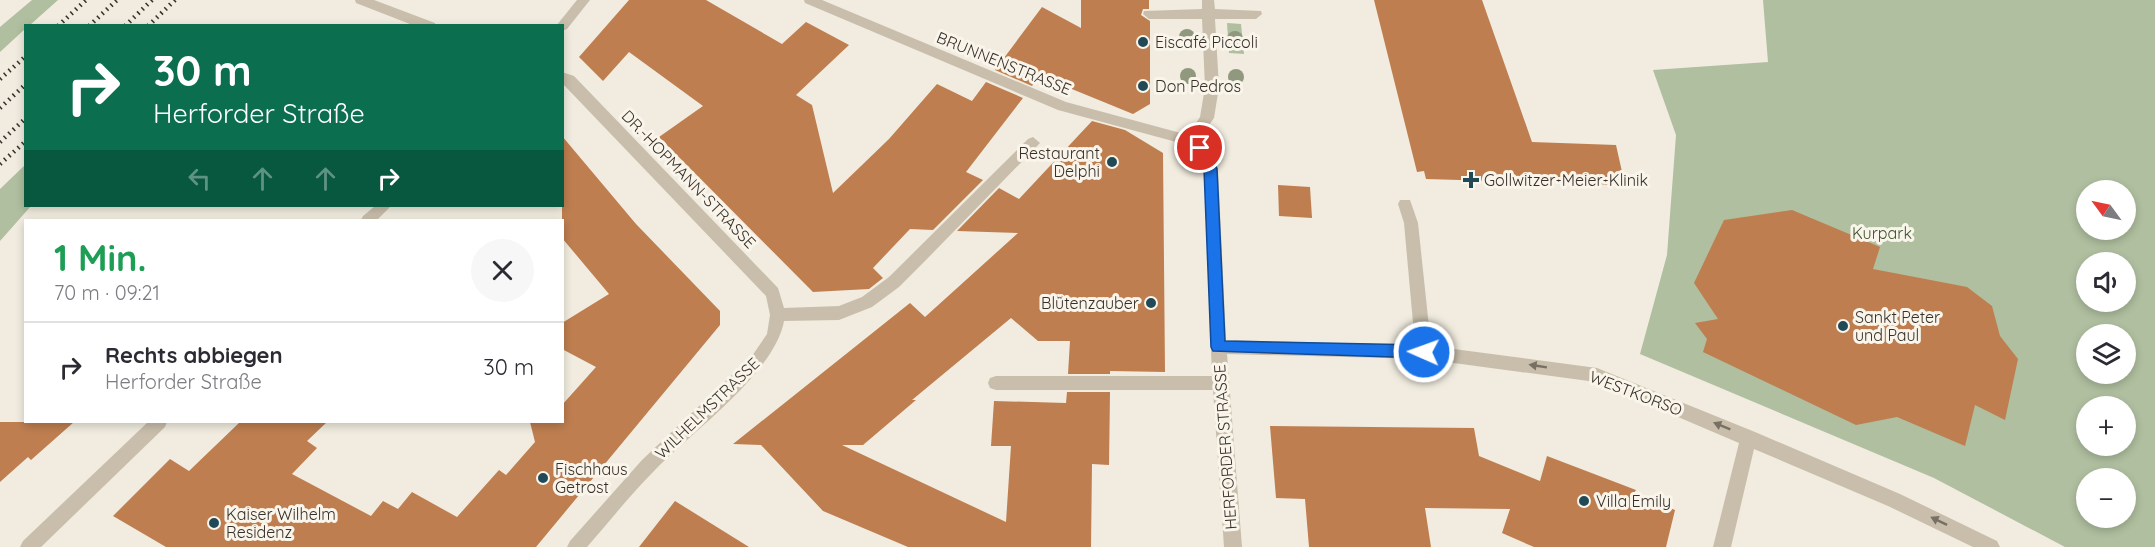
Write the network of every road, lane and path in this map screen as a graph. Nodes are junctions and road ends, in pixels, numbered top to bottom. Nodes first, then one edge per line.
1 (361, 0) edge
2 (584, 0) edge
3 (810, 0) edge
4 (1209, 7) edge
5 (1149, 14) dead end
6 (1256, 14) dead end
7 (412, 23) edge
8 (564, 24) edge
9 (564, 78) edge
10 (1033, 142) dead end
11 (1190, 142) junction
12 (1405, 204) dead end
13 (383, 207) edge
14 (369, 219) edge
15 (778, 315) junction
16 (1218, 347) junction
17 (1424, 352) junction
18 (996, 383) dead end
19 (1220, 383) junction
20 (158, 423) edge
21 (1749, 437) junction
22 (29, 547) edge
23 (576, 547) edge
24 (1233, 547) edge
25 (1722, 547) edge
26 (1992, 547) edge

1 - 7 street
2 - 8 street
3 - 11 street, BRUNNENSTRASSE
4 - 5 street
4 - 6 street
4 - 11 street
9 - 15 street, DR.-HOPMANN-STRASSE
10 - 15 street
11 - 16 street, HERFORDER STRASSE
12 - 17 street
13 - 14 street
15 - 23 street, WILHELMSTRASSE
16 - 17 street, WESTKORSO
16 - 19 street, HERFORDER STRASSE
21 -> 17 street, WESTKORSO
18 - 19 street
19 - 24 street, HERFORDER STRASSE
20 - 22 street
21 - 25 street
26 -> 21 street, WESTKORSO

